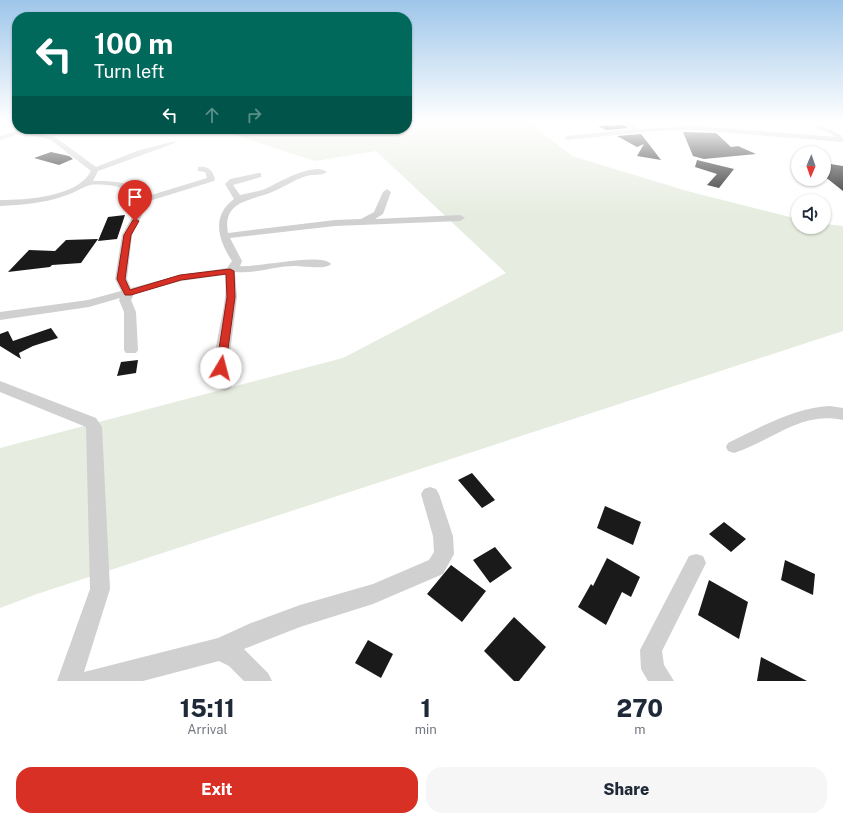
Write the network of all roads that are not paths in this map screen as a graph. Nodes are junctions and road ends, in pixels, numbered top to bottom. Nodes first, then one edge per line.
1 (72, 153) edge
2 (141, 153) edge
3 (201, 169) dead end
4 (95, 170) junction
5 (323, 172) dead end
6 (258, 175) dead end
7 (88, 183) junction
8 (387, 192) dead end
9 (146, 199) junction
10 (238, 199) junction
11 (2, 204) edge
12 (460, 218) dead end
13 (364, 221) junction
14 (224, 236) junction
15 (326, 264) dead end
16 (232, 270) junction
17 (128, 294) junction
18 (0, 316) edge
19 (131, 350) dead end
20 (0, 386) edge
21 (225, 386) dead end
22 (843, 414) edge
23 (734, 447) dead end
24 (430, 494) dead end
25 (696, 563) dead end
26 (220, 649) junction
27 (69, 681) edge
28 (90, 681) edge
29 (260, 681) edge
30 (662, 681) edge

1 - 4 street
2 - 4 street
3 - 9 street
4 - 7 street
5 - 10 street
6 - 10 street
7 - 9 street
7 - 11 street
8 - 13 street
9 - 17 street
10 - 14 street
12 - 13 street
13 - 14 street
14 - 16 street
15 - 16 street
16 - 17 street
16 - 21 street
17 - 18 street
17 - 19 street
20 - 27 street
22 - 23 street
24 - 26 street
25 - 30 street
26 - 28 street
26 - 29 street

